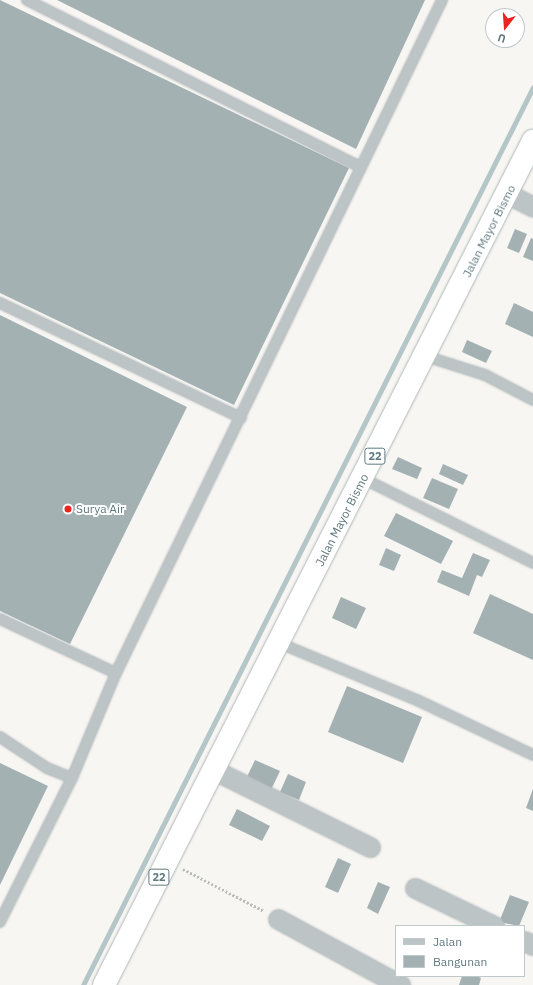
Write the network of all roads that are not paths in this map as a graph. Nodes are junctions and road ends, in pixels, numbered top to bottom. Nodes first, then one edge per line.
1 (27, 0) edge
2 (442, 0) edge
3 (533, 141) edge
4 (528, 165) edge
5 (361, 167) junction
6 (508, 194) junction
7 (533, 207) edge
8 (0, 303) edge
9 (425, 356) junction
10 (533, 400) edge
11 (240, 418) junction
12 (364, 479) junction
13 (533, 563) edge
14 (0, 619) edge
15 (279, 643) junction
16 (116, 673) junction
17 (0, 737) edge
18 (533, 755) edge
19 (214, 770) junction
20 (72, 778) junction
21 (370, 847) dead end
22 (415, 888) dead end
23 (278, 919) road end
24 (0, 922) edge
25 (492, 925) edge
26 (104, 985) edge
27 (400, 985) edge

1 - 5 lane
2 - 5 lane
3 - 4 highway, Jalan Mayor Bismo / 22
4 - 6 highway, Jalan Mayor Bismo / 22
5 - 11 lane
6 - 7 street
6 - 9 highway, Jalan Mayor Bismo / 22
8 - 11 lane
9 - 10 lane
9 - 12 highway, Jalan Mayor Bismo / 22
11 - 16 lane
12 - 13 lane
12 - 15 highway, Jalan Mayor Bismo / 22
14 - 16 lane
15 - 18 lane
15 - 19 highway, Jalan Mayor Bismo / 22
16 - 20 lane
17 - 20 lane
19 - 21 street
19 - 26 highway, 22
20 - 24 lane
22 - 25 street
23 - 27 street

